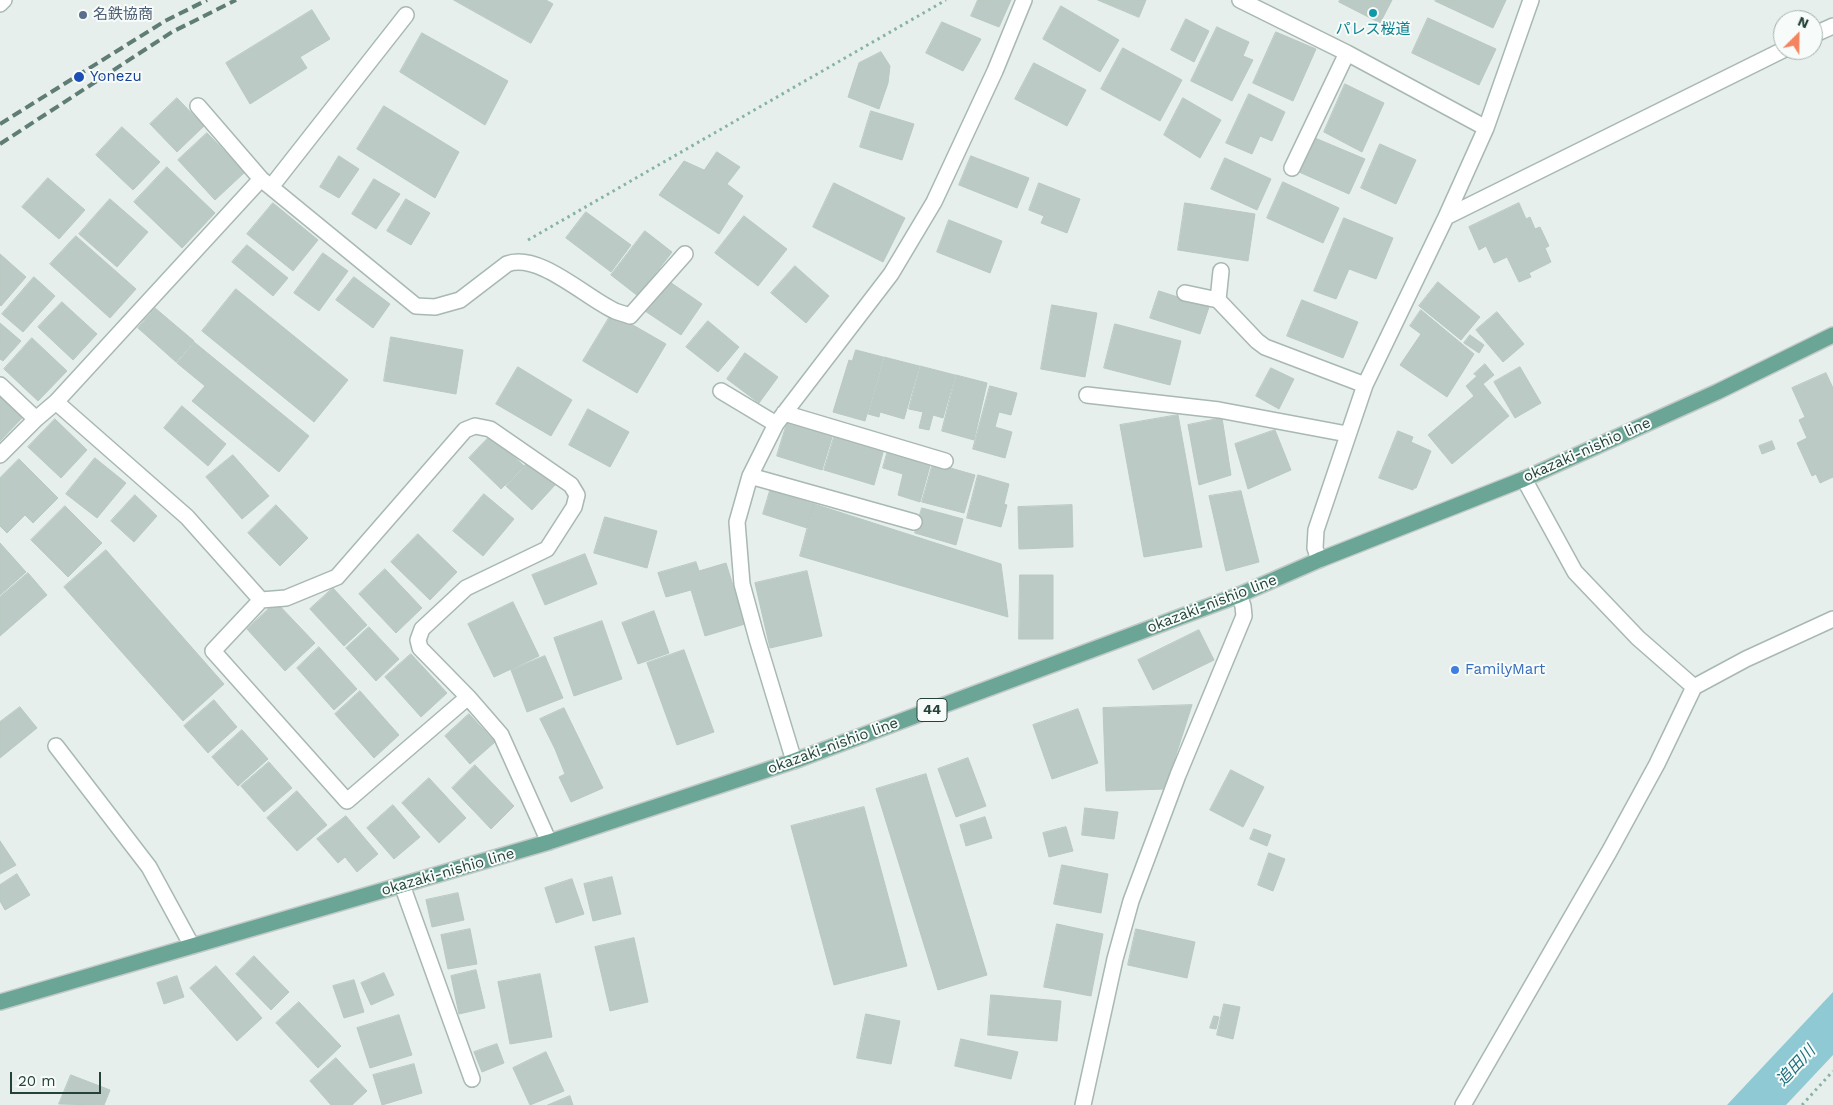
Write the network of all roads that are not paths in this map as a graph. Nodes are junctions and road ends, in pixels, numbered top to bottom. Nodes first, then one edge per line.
1 (4, 0) edge
2 (1024, 0) edge
3 (1240, 0) edge
4 (1532, 0) edge
5 (0, 4) edge
6 (406, 15) dead end
7 (1347, 53) junction
8 (1773, 55) edge
9 (198, 106) dead end
10 (1486, 128) junction
11 (1292, 168) dead end
12 (266, 183) junction
13 (1446, 217) junction
14 (684, 254) dead end
15 (1221, 271) dead end
16 (1185, 292) dead end
17 (1218, 300) junction
18 (1833, 335) edge
19 (0, 385) edge
20 (1365, 385) junction
21 (721, 391) dead end
22 (1087, 395) dead end
23 (56, 402) junction
24 (36, 419) junction
25 (780, 419) junction
26 (1348, 434) junction
27 (0, 456) edge
28 (945, 461) dead end
29 (750, 476) junction
30 (1524, 479) junction
31 (914, 522) dead end
32 (1319, 560) junction
33 (1239, 595) junction
34 (261, 600) junction
35 (1833, 619) edge
36 (1694, 687) junction
37 (468, 697) junction
38 (56, 746) dead end
39 (794, 761) junction
40 (549, 842) junction
41 (402, 885) junction
42 (192, 946) junction
43 (0, 1002) edge
44 (472, 1080) dead end
45 (1083, 1105) edge
46 (1463, 1105) edge

1 - 5 street
2 - 25 street
3 - 7 street
4 - 10 street
6 - 12 street
7 - 10 street
7 - 11 street
8 - 13 street
9 - 12 street
10 - 13 street
12 - 14 street
12 - 23 street
13 - 20 street
15 - 17 street
16 - 17 street
17 - 20 street
18 - 30 main road, okazaki-nishio line / 44
19 - 24 street
20 - 26 street
21 - 25 street
22 - 26 street
23 - 24 street
23 - 34 street
24 - 27 street
25 - 28 street
25 - 29 street
26 - 32 street
29 - 31 street
29 - 39 street
30 - 32 main road, okazaki-nishio line / 44
30 - 36 street
32 - 33 main road, okazaki-nishio line / 44
33 - 39 main road, okazaki-nishio line / 44
33 - 45 street
34 - 37 street
34 - 37 street
35 - 36 street
36 - 46 street
37 - 40 street
38 - 42 street
39 - 40 main road, okazaki-nishio line / 44
40 - 41 main road, okazaki-nishio line / 44
41 - 42 main road, okazaki-nishio line / 44
41 - 44 street
42 - 43 main road, okazaki-nishio line / 44

